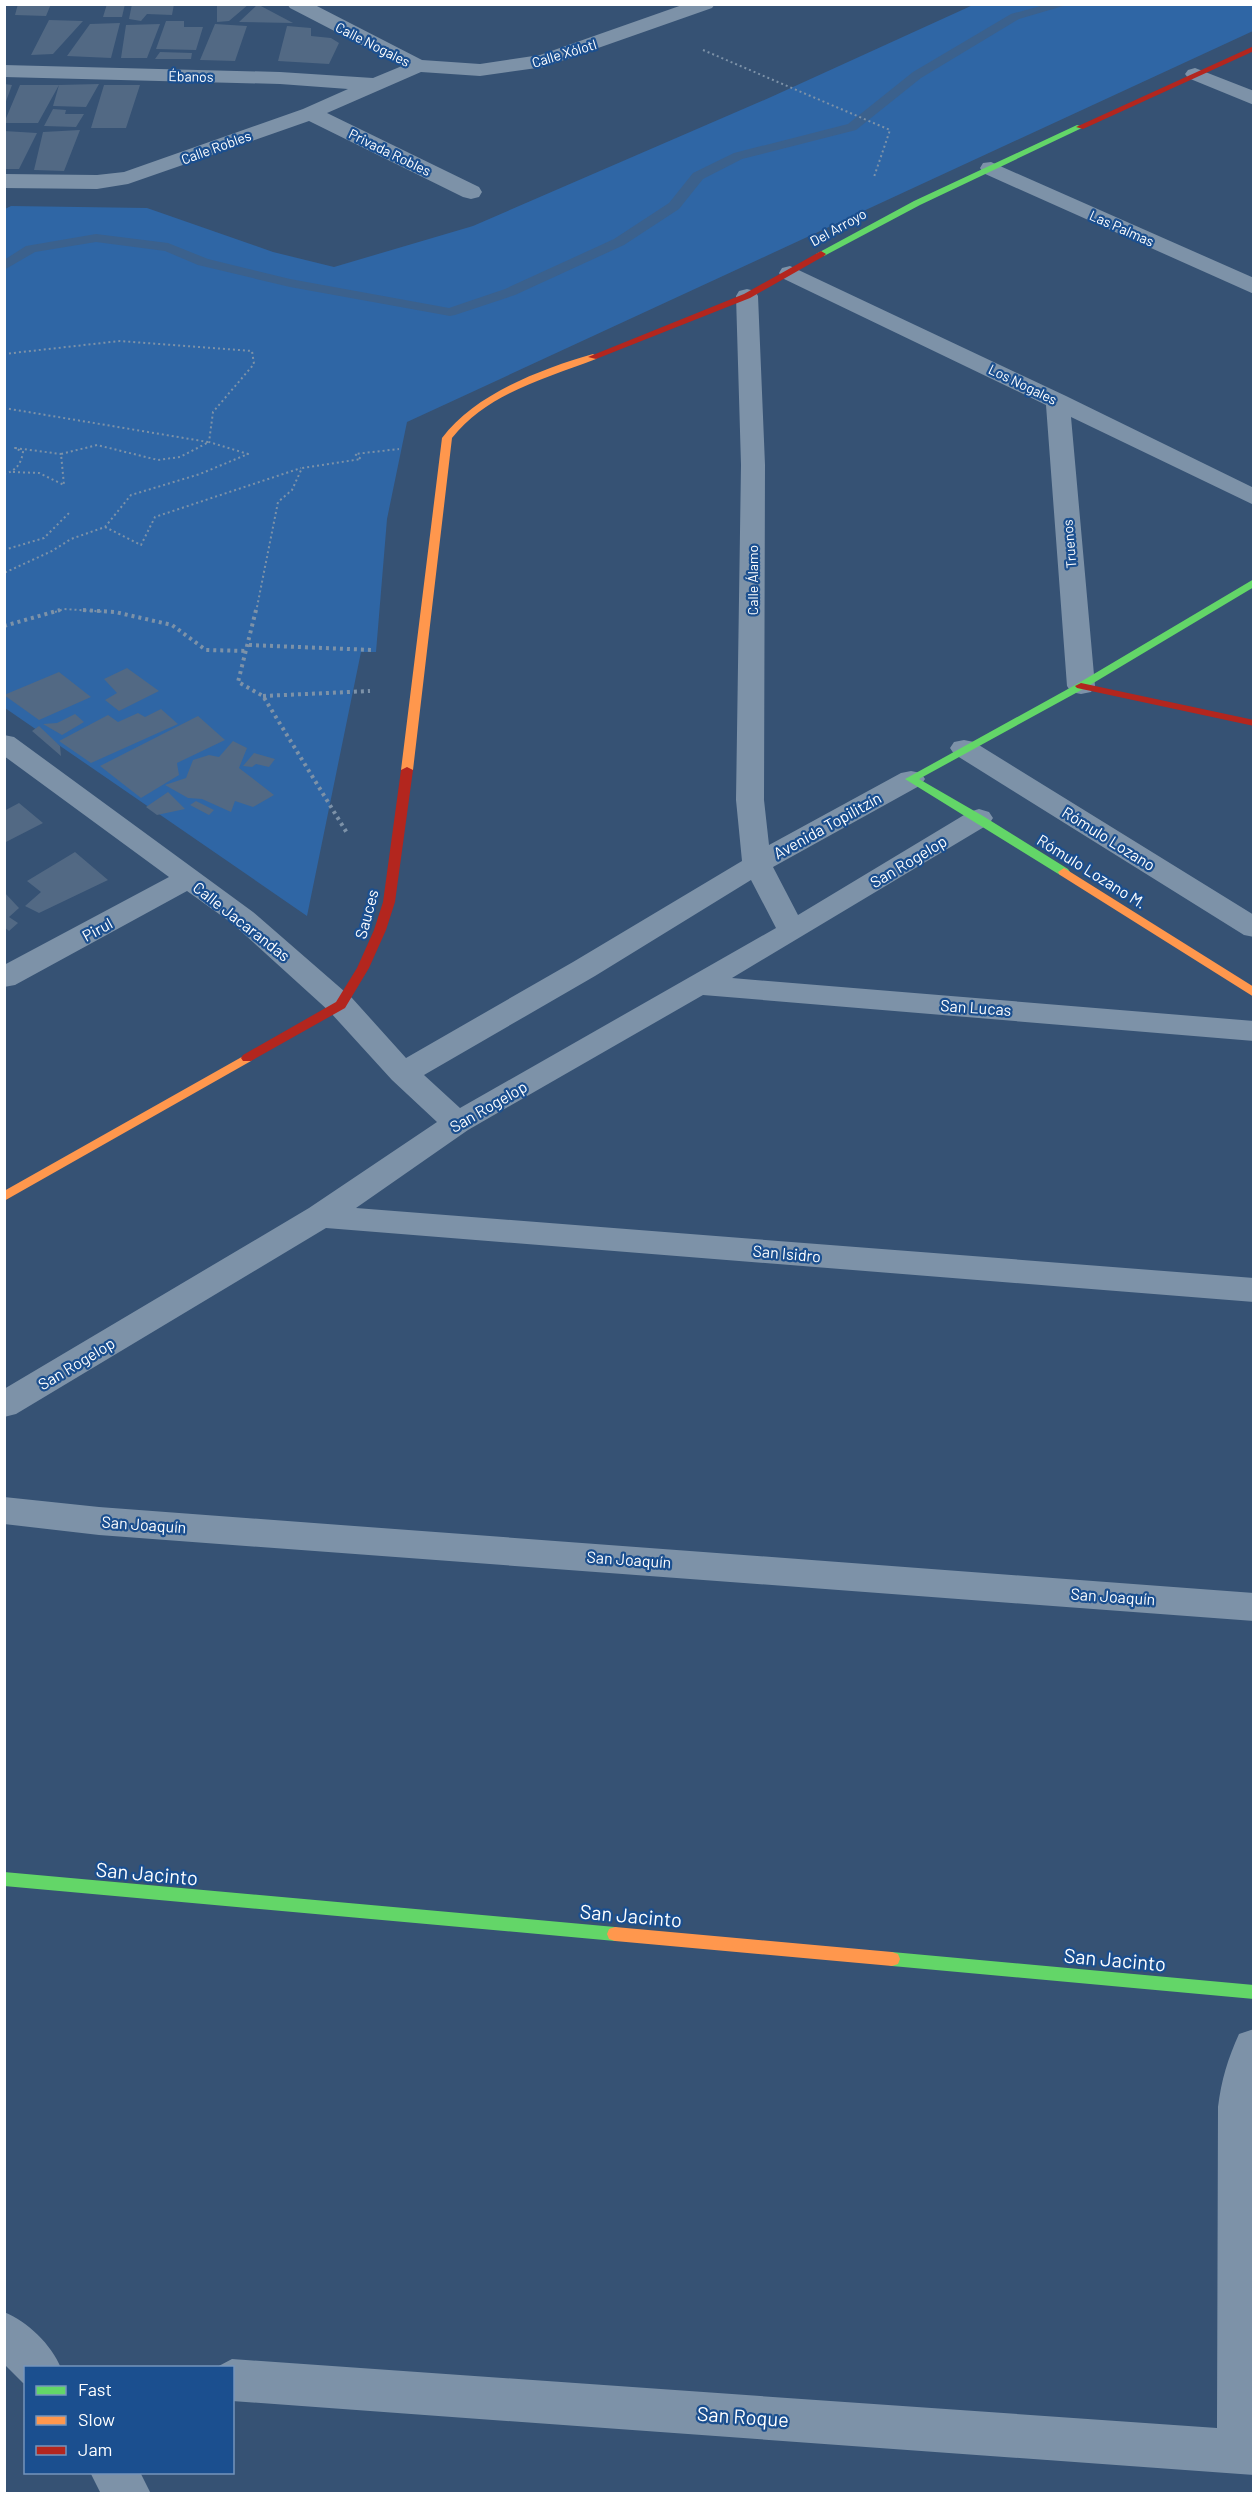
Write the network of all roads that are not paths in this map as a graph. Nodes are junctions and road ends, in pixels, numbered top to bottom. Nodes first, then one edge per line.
1 (297, 4) edge
2 (654, 4) edge
3 (705, 4) edge
4 (677, 15) junction
5 (1254, 48) edge
6 (417, 66) junction
7 (4, 71) edge
8 (1195, 74) junction
9 (377, 84) junction
10 (1254, 99) edge
11 (310, 113) junction
12 (991, 168) junction
13 (4, 180) edge
14 (471, 192) dead end
15 (790, 273) junction
16 (1254, 287) edge
17 (747, 296) junction
18 (1058, 401) junction
19 (447, 438) joint
20 (1254, 498) edge
21 (1254, 582) edge
22 (1081, 686) junction
23 (1254, 723) edge
24 (4, 743) edge
25 (964, 748) junction
26 (911, 779) junction
27 (979, 818) junction
28 (757, 864) junction
29 (188, 879) junction
30 (1254, 928) edge
31 (792, 931) junction
32 (4, 978) edge
33 (699, 986) junction
34 (1254, 993) edge
35 (341, 1005) junction
36 (1254, 1031) edge
37 (403, 1073) junction
38 (457, 1123) junction
39 (4, 1197) edge
40 (321, 1216) junction
41 (1254, 1290) edge
42 (4, 1405) edge
43 (4, 1510) edge
44 (1254, 1607) edge
45 (4, 1880) edge
46 (1254, 1992) edge
47 (1254, 2047) edge
48 (4, 2333) edge
49 (42, 2366) edge
50 (234, 2380) edge
51 (1247, 2452) edge
52 (114, 2474) edge
53 (128, 2493) edge

1 - 6 street, Calle Nogales
2 - 4 street
3 - 4 street, Calle Xólotl
4 - 6 street, Calle Xólotl
5 - 8 street, Del Arroyo
6 - 9 street, Calle Robles
7 - 9 street, Ébanos
8 - 10 street
8 - 12 street, Del Arroyo
9 - 11 street, Calle Robles
11 - 13 street, Calle Robles
11 - 14 street, Privada Robles
12 - 15 street, Del Arroyo
12 - 16 street, Las Palmas
15 - 17 street, Del Arroyo
15 - 18 street, Los Nogales
17 - 19 street, Del Arroyo
17 - 28 street, Calle Álamo
18 - 20 street, Los Nogales
18 - 22 street, Truenos
19 - 35 street, Sauces
21 - 22 street, Avenida Topilitzín
22 - 23 street
22 - 25 street, Avenida Topilitzín
24 - 29 street, Calle Jacarandas
25 - 26 street, Avenida Topilitzín
25 - 30 street, Rómulo Lozano
26 - 27 street, Rómulo Lozano M.
26 - 28 street, Avenida Topilitzín
27 - 31 street, San Rogelop
27 - 34 street, Rómulo Lozano M.
28 - 31 street
28 - 37 street, Avenida Topilitzín
29 - 32 street, Pirul
29 - 35 street, Calle Jacarandas
31 - 33 street, San Rogelop
33 - 36 street, San Lucas
33 - 38 street, San Rogelop
35 - 37 street, Calle Jacarandas
35 - 39 street, Sauces
37 - 38 street, Calle Jacarandas
38 - 40 street, San Rogelop
40 - 41 street, San Isidro
40 - 42 street, San Rogelop
43 - 44 street, San Joaquín
45 - 46 street, San Jacinto
47 - 51 street
48 - 49 street
50 - 51 street, San Roque
52 - 53 street

